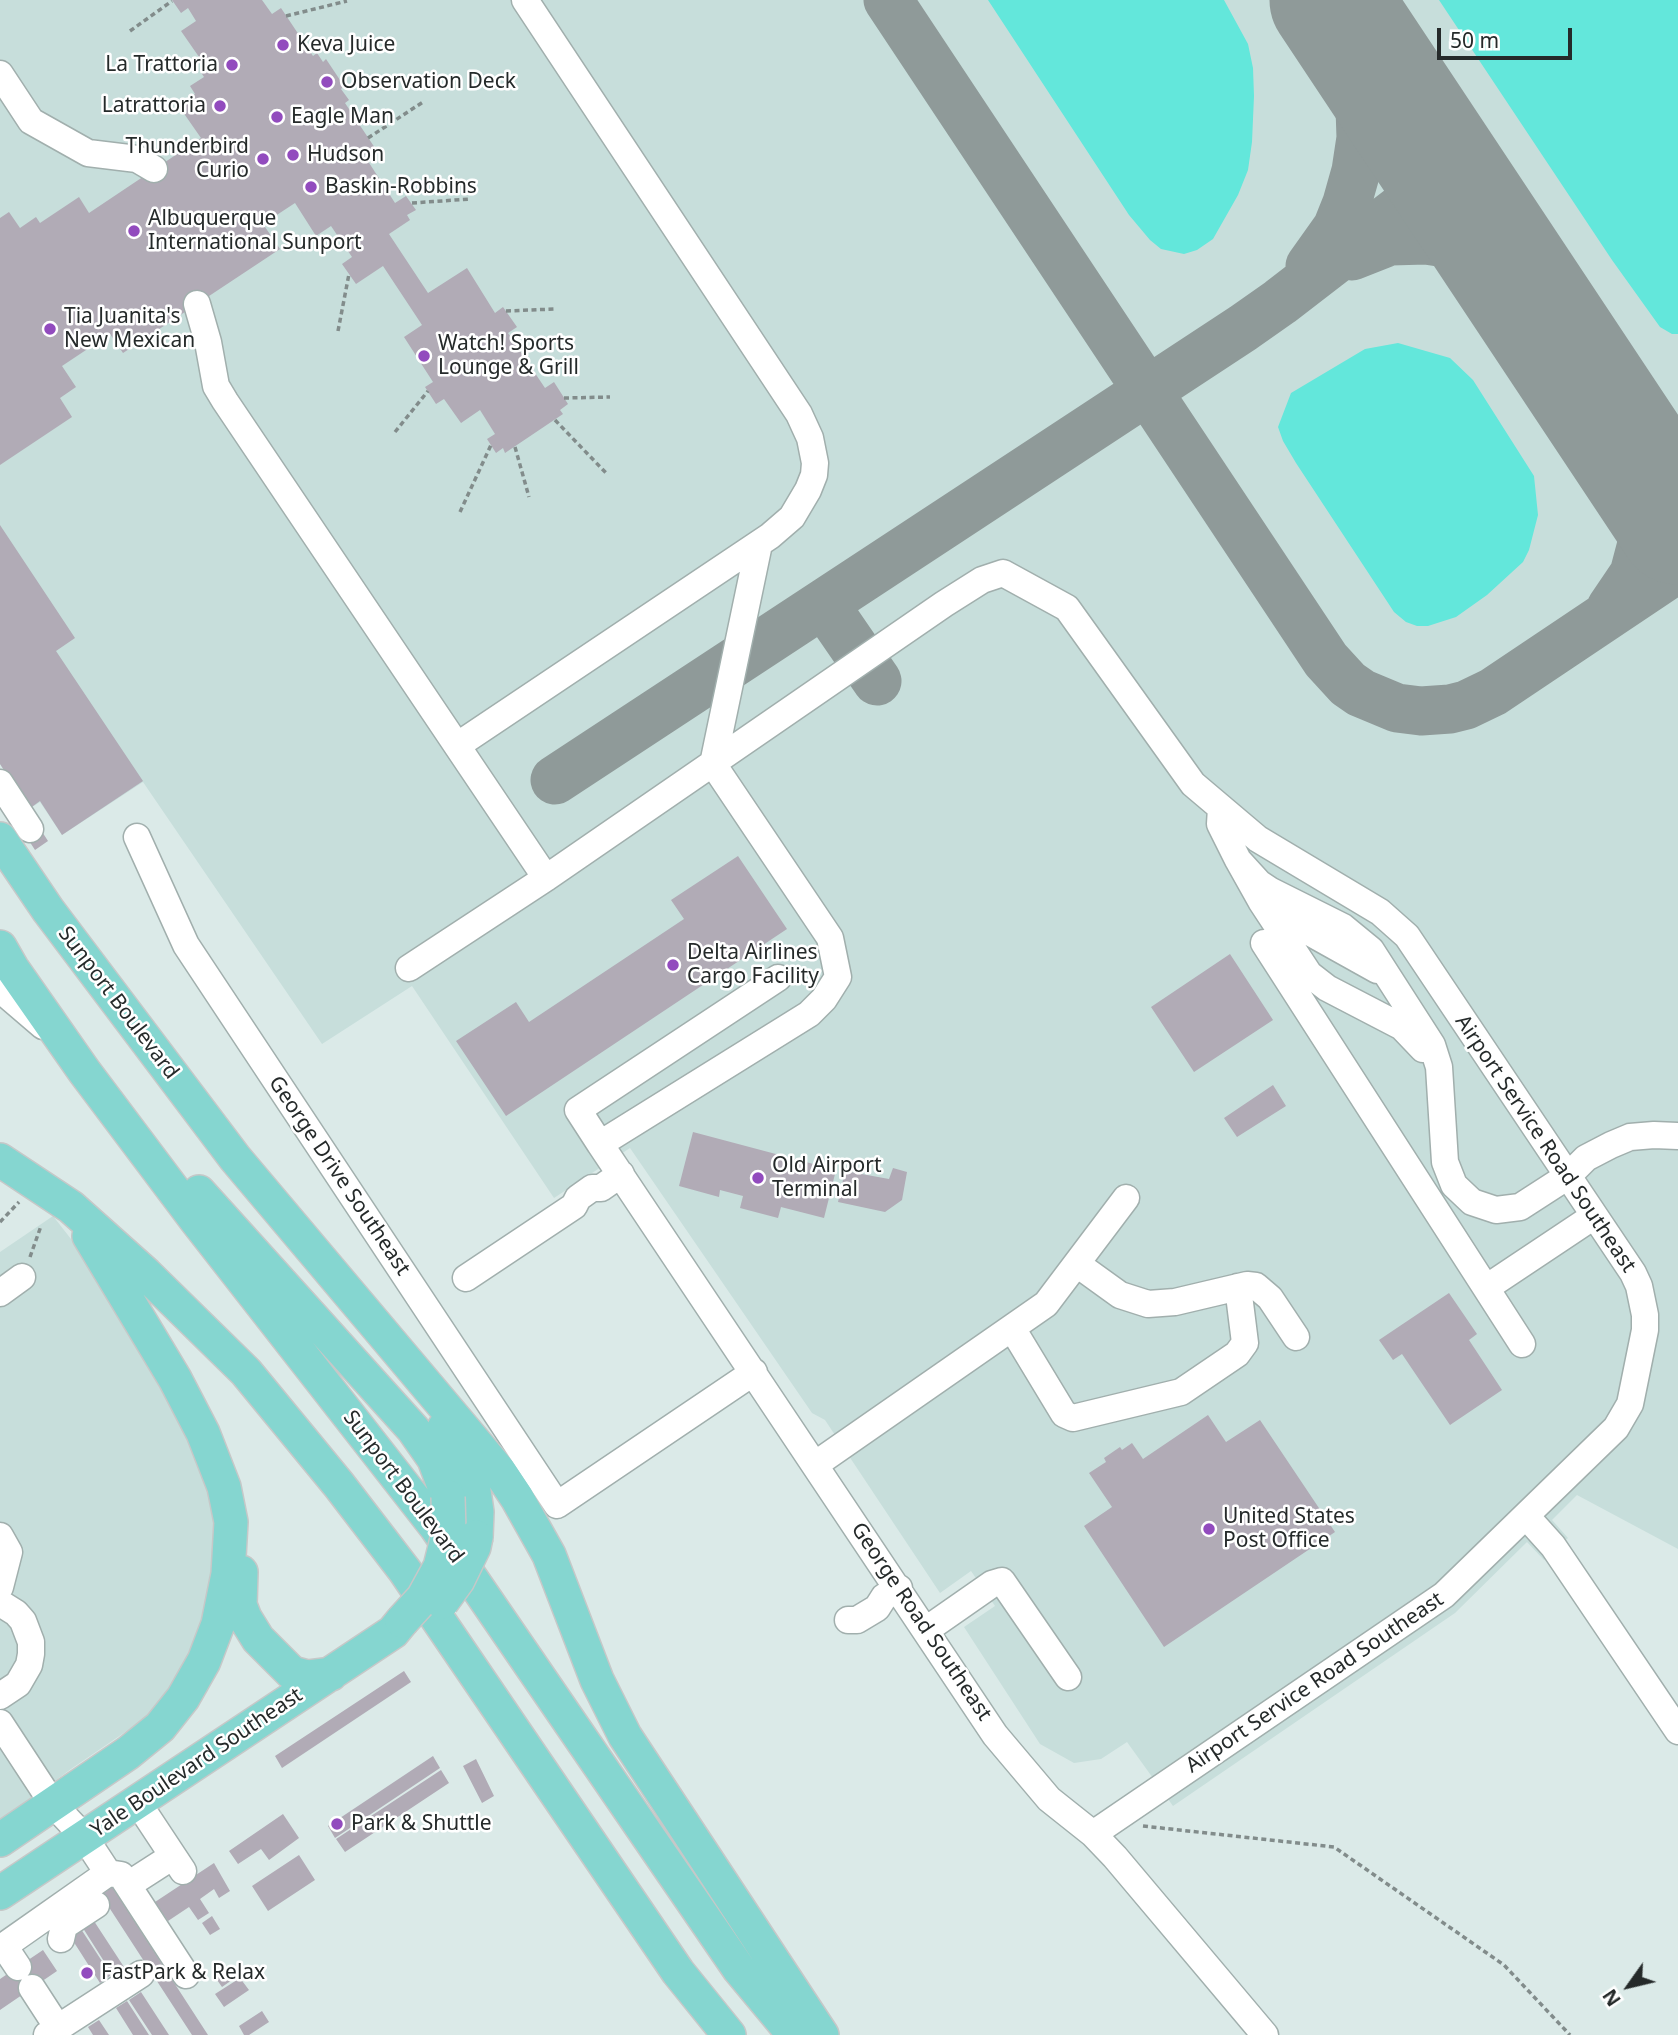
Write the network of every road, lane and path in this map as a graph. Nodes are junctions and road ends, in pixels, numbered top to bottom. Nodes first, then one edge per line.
1 (525, 0) edge
2 (172, 1) edge
3 (347, 1) edge
4 (286, 16) dead end
5 (130, 30) dead end
6 (0, 74) edge
7 (423, 102) dead end
8 (368, 138) dead end
9 (154, 169) dead end
10 (470, 200) dead end
11 (412, 203) dead end
12 (349, 274) dead end
13 (197, 304) dead end
14 (555, 309) dead end
15 (506, 311) dead end
16 (338, 331) dead end
17 (428, 391) dead end
18 (610, 397) dead end
19 (564, 398) dead end
20 (555, 420) dead end
21 (395, 432) dead end
22 (491, 445) dead end
23 (515, 447) dead end
24 (607, 474) dead end
25 (529, 497) dead end
26 (460, 512) dead end
27 (759, 544) junction
28 (458, 746) junction
29 (713, 764) junction
30 (0, 783) edge
31 (1221, 808) junction
32 (15, 834) edge
33 (137, 837) dead end
34 (1238, 860) junction
35 (546, 878) junction
36 (1261, 901) junction
37 (1275, 941) junction
38 (0, 947) edge
39 (409, 968) dead end
40 (778, 978) dead end
41 (1394, 986) junction
42 (0, 989) edge
43 (1426, 1035) junction
44 (1440, 1077) junction
45 (90, 1079) junction
46 (1678, 1136) edge
47 (600, 1144) junction
48 (0, 1160) edge
49 (1568, 1176) junction
50 (611, 1181) junction
51 (1126, 1198) dead end
52 (19, 1202) dead end
53 (71, 1207) junction
54 (1594, 1216) junction
55 (0, 1222) edge
56 (41, 1226) dead end
57 (1077, 1265) junction
58 (25, 1269) joint
59 (466, 1278) dead end
60 (1238, 1287) junction
61 (1486, 1288) junction
62 (0, 1293) edge
63 (1012, 1328) junction
64 (1296, 1337) dead end
65 (1522, 1344) dead end
66 (754, 1372) junction
67 (429, 1389) junction
68 (816, 1464) junction
69 (1526, 1516) junction
70 (231, 1522) junction
71 (0, 1536) edge
72 (0, 1587) edge
73 (0, 1603) edge
74 (401, 1628) junction
75 (926, 1630) junction
76 (331, 1674) junction
77 (1068, 1677) dead end
78 (0, 1696) edge
79 (0, 1723) edge
80 (1678, 1731) edge
81 (138, 1803) junction
82 (53, 1804) junction
83 (1101, 1829) junction
84 (85, 1838) junction
85 (0, 1840) edge
86 (118, 1879) junction
87 (0, 1893) edge
88 (96, 1905) dead end
89 (61, 1940) dead end
90 (14, 1963) edge
91 (141, 1974) dead end
92 (186, 1975) dead end
93 (53, 2031) edge
94 (729, 2035) edge
95 (794, 2035) edge
96 (822, 2035) edge
97 (1265, 2035) edge
98 (1570, 2035) edge

1 - 27 street
2 - 5 path
3 - 4 path
6 - 9 street
7 - 8 path
10 - 11 path
12 - 16 path
13 - 28 street
14 - 15 path
17 - 21 path
18 - 19 path
20 - 24 path
22 - 26 path
23 - 25 path
27 - 28 street
27 - 29 street
28 - 35 street
29 - 31 street, Airport Service Road Southeast
29 - 35 street, Airport Service Road Southeast
29 - 47 street
30 - 32 street
31 - 34 street
31 - 49 street, Airport Service Road Southeast
32 - 67 main road, Sunport Boulevard
33 - 66 street, George Drive Southeast
34 - 36 street
34 - 41 street
35 - 39 street, Airport Service Road Southeast
36 - 37 street
36 - 41 street
37 - 43 street
37 - 44 street
37 - 61 street
38 - 45 main road, Sunport Boulevard
40 - 47 street, George Road Southeast
41 - 43 street
42 - 45 street
43 - 44 street
44 - 49 street
45 - 74 main road, bridge
45 - 95 main road, Sunport Boulevard
46 - 49 street
47 - 50 street, George Road Southeast
48 - 53 main road
49 - 54 street, Airport Service Road Southeast
50 - 59 street
50 - 66 street, George Road Southeast
51 - 57 street
52 - 55 path
53 - 70 main road
53 - 94 main road
54 - 61 street
54 - 69 street, Airport Service Road Southeast
56 - 58 path
57 - 60 street
57 - 63 street
58 - 62 street
60 - 63 street
60 - 64 street
61 - 65 street
63 - 68 street
66 - 68 street, George Road Southeast
67 - 74 main road, bridge
67 - 96 main road, Sunport Boulevard
68 - 75 street, George Road Southeast
69 - 80 street
69 - 83 street, Airport Service Road Southeast
70 - 76 main road
70 - 82 main road
71 - 72 street
73 - 78 street
74 - 76 main road, Yale Boulevard Southeast
75 - 77 street
75 - 83 street, George Road Southeast
76 - 81 main road, Yale Boulevard Southeast
79 - 82 street
81 - 84 main road, Yale Boulevard Southeast
81 - 86 street
82 - 84 street
82 - 85 main road
83 - 97 street, George Road Southeast
83 - 98 path
84 - 86 street
84 - 87 main road, Yale Boulevard Southeast
86 - 90 street
86 - 92 street
88 - 89 street
90 - 93 street
91 - 93 street

